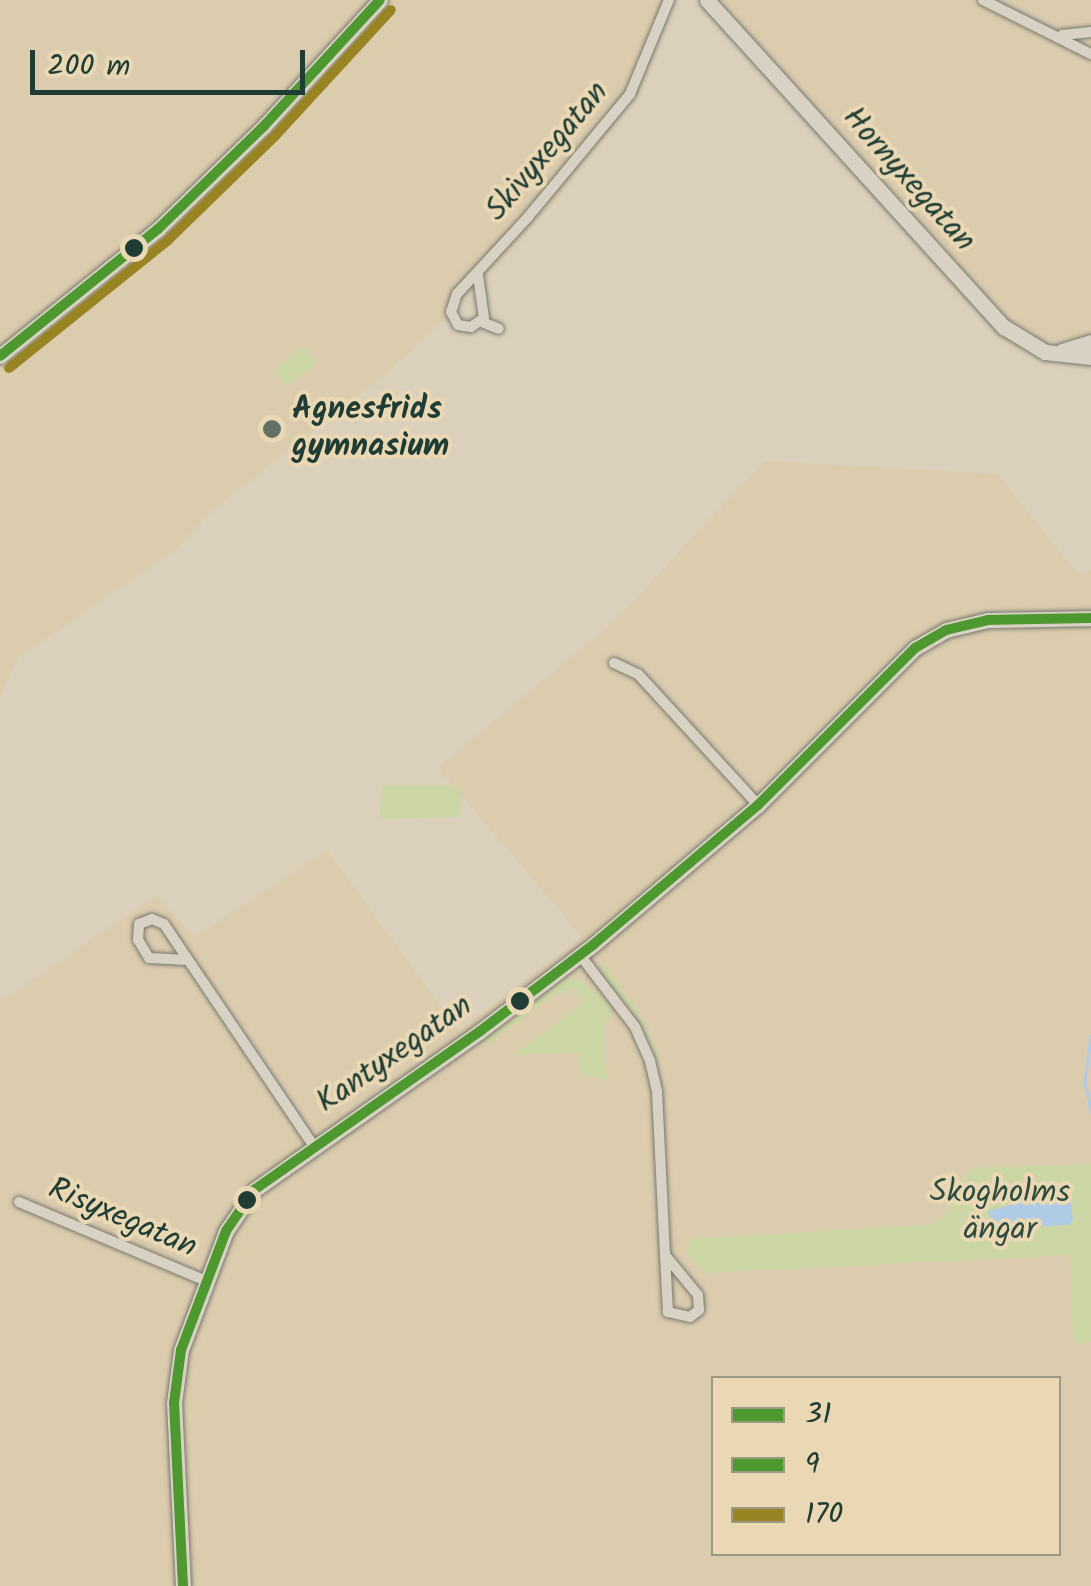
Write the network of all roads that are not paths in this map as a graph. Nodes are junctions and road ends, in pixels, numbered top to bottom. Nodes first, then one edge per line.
1 (380, 0) edge
2 (669, 0) edge
3 (706, 0) edge
4 (983, 0) edge
5 (1091, 32) edge
6 (1056, 34) junction
7 (1091, 54) edge
8 (478, 274) junction
9 (482, 322) junction
10 (499, 329) dead end
11 (1089, 348) edge
12 (0, 356) edge
13 (1091, 618) edge
14 (614, 663) dead end
15 (758, 805) junction
16 (580, 955) junction
17 (188, 960) junction
18 (313, 1145) junction
19 (19, 1202) dead end
20 (665, 1255) junction
21 (206, 1281) junction
22 (183, 1586) edge

1 - 12 street
2 - 8 street, Skivyxegatan
3 - 11 street, Hornyxegatan
4 - 6 street
5 - 6 street
6 - 7 street
8 - 9 street
8 - 9 street, Skivyxegatan
9 - 10 street, Skivyxegatan
13 - 15 street, Kantyxegatan
14 - 15 street
15 - 16 street, Kantyxegatan
16 - 18 street, Kantyxegatan
16 - 20 street
17 - 17 street
17 - 18 street
18 - 21 street, Kantyxegatan
19 - 21 street, Risyxegatan
20 - 20 street
21 - 22 street, Kantyxegatan

